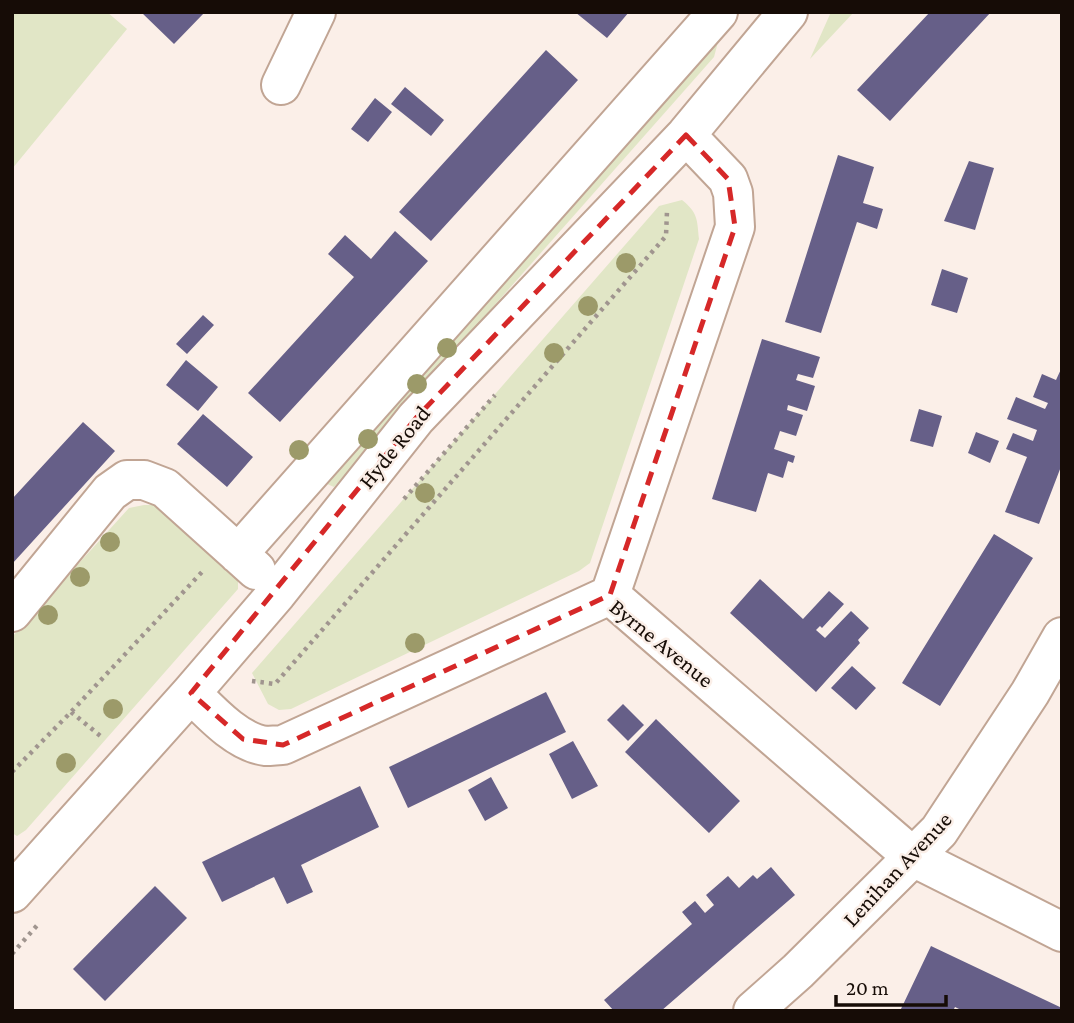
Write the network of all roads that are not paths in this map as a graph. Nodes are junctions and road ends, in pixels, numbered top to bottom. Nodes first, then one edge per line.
1 (316, 12) edge
2 (719, 12) edge
3 (788, 12) edge
4 (760, 46) junction
5 (281, 85) dead end
6 (686, 135) junction
7 (232, 549) junction
8 (277, 593) junction
9 (610, 595) junction
10 (12, 612) edge
11 (1062, 637) edge
12 (191, 693) junction
13 (913, 857) junction
14 (12, 893) edge
15 (1062, 932) edge
16 (753, 1011) edge

1 - 5 street
2 - 4 street
2 - 7 street
3 - 4 street, Hyde Road
4 - 6 street, Hyde Road
6 - 8 street, Hyde Road
6 - 9 street
7 - 8 street
7 - 10 street
8 - 12 street, Hyde Road
9 - 12 street, Byrne Avenue
9 - 13 street, Byrne Avenue
11 - 13 street, Lenihan Avenue
12 - 14 street, Hyde Road
13 - 15 street, Byrne Avenue
13 - 16 street, Lenihan Avenue

